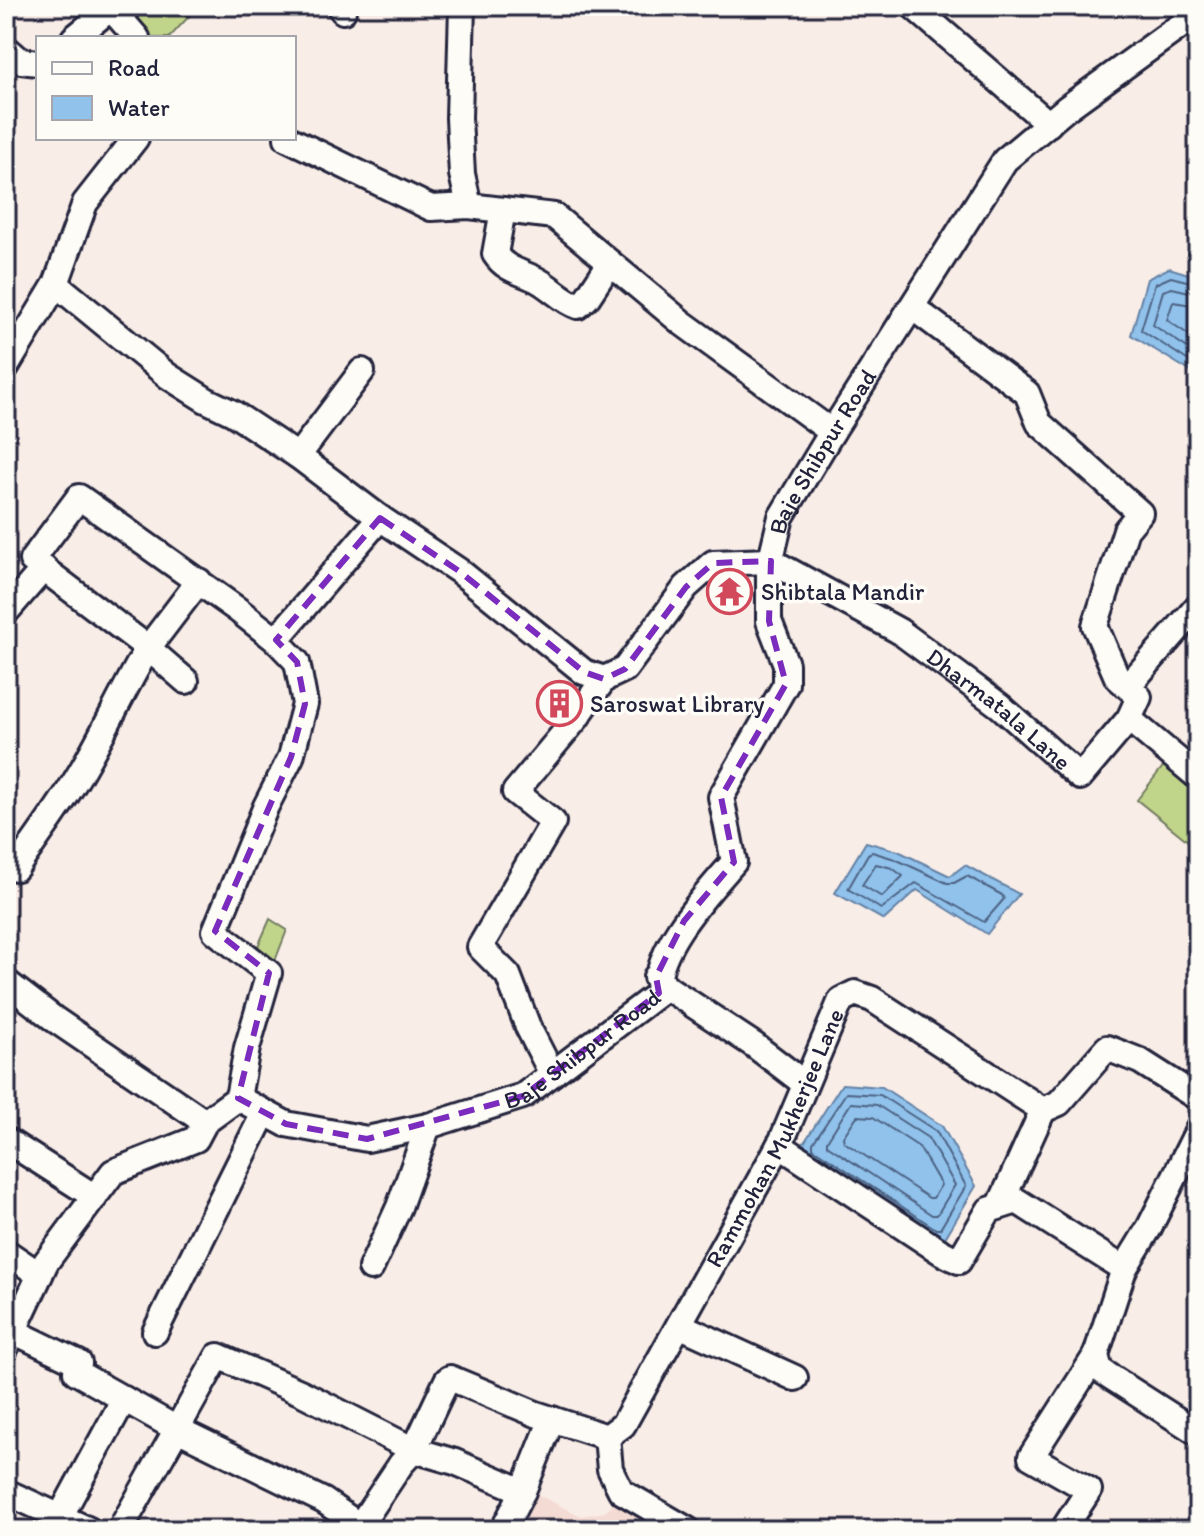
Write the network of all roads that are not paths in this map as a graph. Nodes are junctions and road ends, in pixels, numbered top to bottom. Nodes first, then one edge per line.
1 (462, 6) edge
2 (913, 6) edge
3 (110, 7) edge
4 (1198, 13) edge
5 (76, 36) edge
6 (135, 36) edge
7 (6, 48) edge
8 (36, 63) edge
9 (1049, 124) junction
10 (134, 140) edge
11 (291, 140) edge
12 (469, 206) junction
13 (503, 210) junction
14 (610, 263) junction
15 (56, 284) junction
16 (912, 307) junction
17 (6, 367) edge
18 (362, 371) dead end
19 (832, 432) junction
20 (298, 456) junction
21 (380, 518) junction
22 (771, 561) junction
23 (44, 568) junction
24 (199, 581) junction
25 (1198, 606) edge
26 (6, 612) edge
27 (276, 640) junction
28 (148, 648) junction
29 (604, 679) junction
30 (186, 681) dead end
31 (1128, 686) junction
32 (1129, 719) junction
33 (1198, 777) edge
34 (16, 868) dead end
35 (656, 977) junction
36 (6, 982) edge
37 (552, 1074) junction
38 (805, 1084) junction
39 (238, 1098) junction
40 (1198, 1098) edge
41 (1043, 1110) junction
42 (264, 1113) junction
43 (205, 1122) junction
44 (428, 1126) junction
45 (1198, 1130) edge
46 (6, 1140) edge
47 (779, 1145) junction
48 (95, 1197) junction
49 (1000, 1205) junction
50 (6, 1252) edge
51 (371, 1268) dead end
52 (1124, 1269) junction
53 (40, 1275) junction
54 (679, 1325) junction
55 (155, 1332) dead end
56 (10, 1339) edge
57 (1096, 1355) junction
58 (795, 1378) dead end
59 (124, 1399) junction
60 (552, 1419) junction
61 (177, 1429) junction
62 (1198, 1433) edge
63 (607, 1437) junction
64 (414, 1450) junction
65 (523, 1491) junction
66 (6, 1492) edge
67 (60, 1517) junction
68 (359, 1528) edge
69 (89, 1530) edge
70 (120, 1530) edge
71 (503, 1530) edge
72 (688, 1530) edge
73 (1063, 1530) edge

1 - 12 street
2 - 9 street
3 - 5 street
3 - 6 street
4 - 9 street, Baje Shibpur Road
7 - 8 street
9 - 16 street, Baje Shibpur Road
10 - 15 street
11 - 12 street
12 - 13 street
13 - 14 street
13 - 14 street
14 - 19 street
15 - 17 street
15 - 20 street
16 - 19 street, Baje Shibpur Road
16 - 31 street
18 - 20 street
19 - 22 street, Baje Shibpur Road
20 - 21 street
21 - 27 street
21 - 29 street
22 - 29 street
22 - 32 street, Dharmatala Lane
22 - 35 street, Baje Shibpur Road
23 - 24 street
23 - 26 street
23 - 28 street
24 - 27 street
24 - 28 street
25 - 31 street
27 - 39 street
28 - 30 street
28 - 34 street
29 - 37 street
31 - 32 street
32 - 33 street
35 - 37 street, Baje Shibpur Road
35 - 38 street
36 - 43 street
37 - 44 street, Baje Shibpur Road
38 - 41 street, Rammohan Mukherjee Lane
38 - 47 street, Rammohan Mukherjee Lane
39 - 42 street, Baje Shibpur Road
39 - 43 street
40 - 41 street
41 - 49 street
42 - 44 street, Baje Shibpur Road
42 - 55 street
43 - 48 street
44 - 51 street
45 - 52 street
46 - 48 street
47 - 49 street
47 - 54 street, Rammohan Mukherjee Lane
48 - 53 street
49 - 52 street
50 - 53 street
52 - 57 street
53 - 56 street
54 - 58 street
54 - 63 street, Rammohan Mukherjee Lane
56 - 59 street
57 - 62 street
57 - 73 street
59 - 61 street
59 - 67 street
60 - 63 street
60 - 64 street
60 - 65 street
61 - 64 street
61 - 68 street
61 - 70 street
63 - 72 street
64 - 65 street
64 - 68 street
65 - 71 street
66 - 67 street
67 - 69 street

